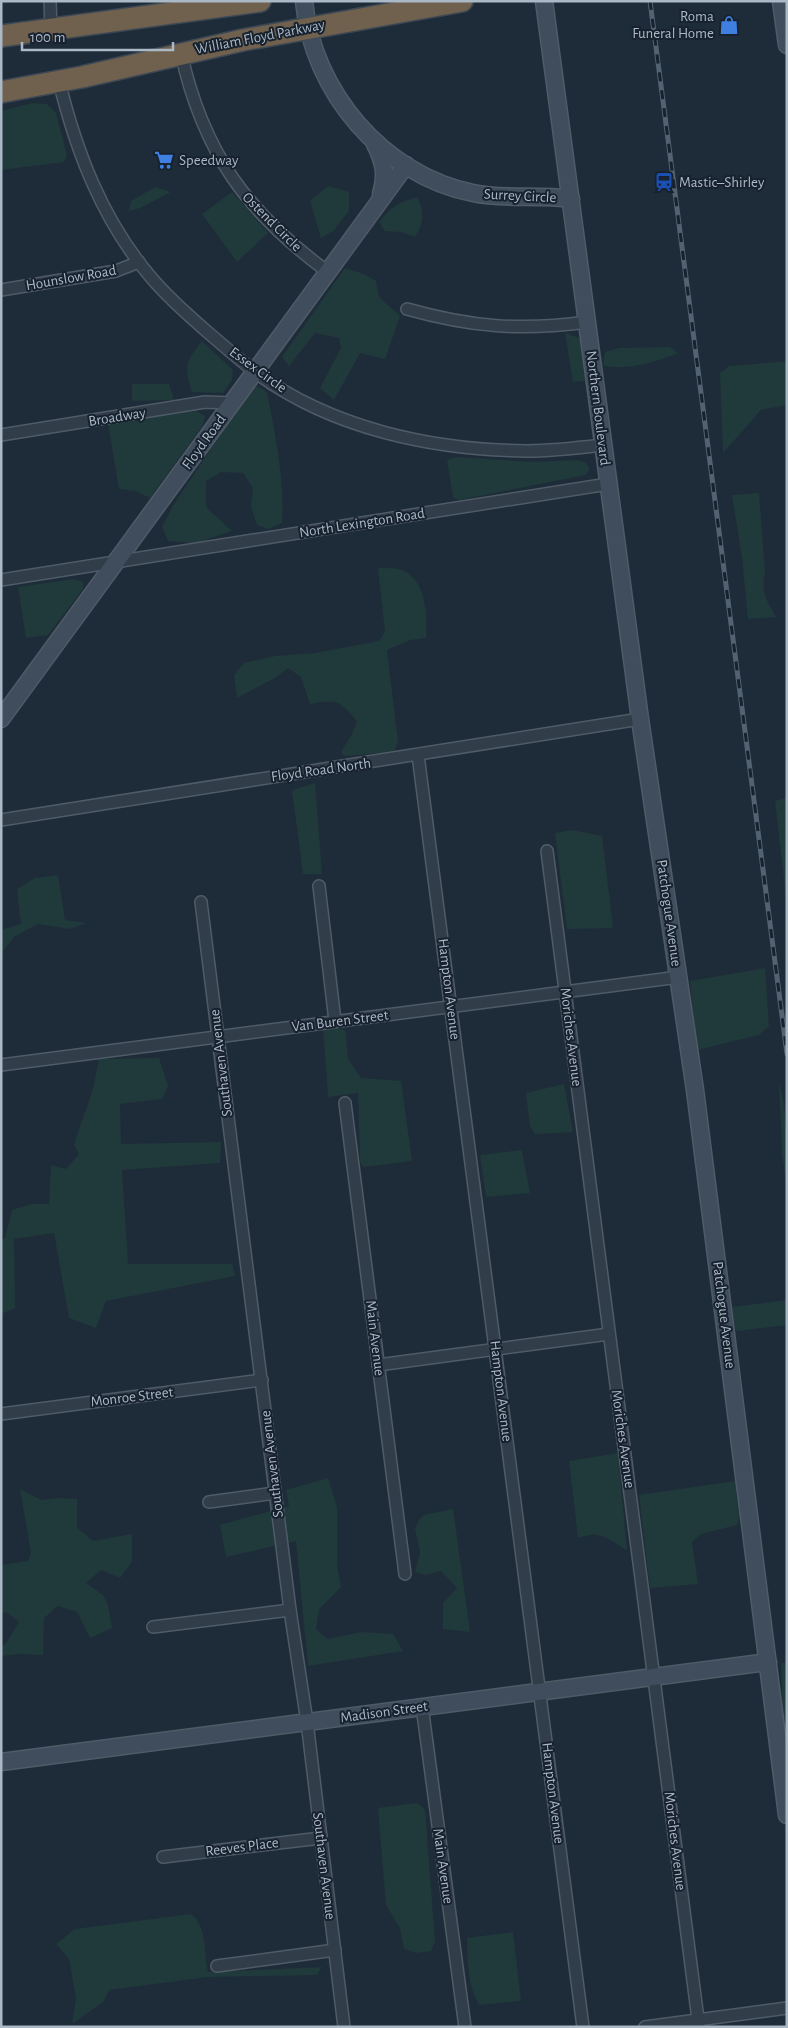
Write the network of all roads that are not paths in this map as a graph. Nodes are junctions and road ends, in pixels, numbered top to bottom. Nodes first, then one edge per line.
1 (50, 1) edge
2 (260, 1) edge
3 (304, 1) edge
4 (462, 1) edge
5 (544, 1) edge
6 (781, 1) edge
7 (175, 7) edge
8 (308, 28) junction
9 (51, 29) junction
10 (1, 36) edge
11 (787, 45) edge
12 (181, 53) junction
13 (59, 81) junction
14 (1, 92) edge
15 (373, 140) junction
16 (406, 165) junction
17 (570, 199) junction
18 (378, 203) junction
19 (139, 262) junction
20 (328, 272) junction
21 (1, 290) edge
22 (406, 308) dead end
23 (586, 322) junction
24 (255, 372) junction
25 (232, 403) junction
26 (1, 435) edge
27 (602, 445) junction
28 (608, 484) junction
29 (117, 562) junction
30 (1, 580) edge
31 (8, 702) edge
32 (1, 719) edge
33 (640, 720) junction
34 (418, 756) junction
35 (655, 815) joint
36 (1, 820) edge
37 (547, 851) dead end
38 (319, 886) dead end
39 (201, 902) dead end
40 (679, 977) junction
41 (565, 992) junction
42 (452, 1007) junction
43 (336, 1021) junction
44 (218, 1036) junction
45 (1, 1065) edge
46 (345, 1102) dead end
47 (609, 1334) junction
48 (496, 1348) junction
49 (378, 1365) junction
50 (262, 1380) junction
51 (1, 1414) edge
52 (276, 1493) junction
53 (209, 1502) dead end
54 (405, 1574) dead end
55 (290, 1610) junction
56 (153, 1627) dead end
57 (768, 1662) junction
58 (654, 1677) junction
59 (540, 1691) junction
60 (422, 1706) junction
61 (307, 1722) junction
62 (1, 1762) edge
63 (787, 1815) edge
64 (320, 1838) junction
65 (163, 1857) dead end
66 (335, 1950) junction
67 (217, 1966) dead end
68 (787, 2008) edge
69 (699, 2023) edge
70 (344, 2027) edge
71 (465, 2027) edge
72 (583, 2027) edge
73 (644, 2027) edge

1 - 9 street
2 - 7 highway
3 - 8 street, Surrey Circle
4 - 8 highway, William Floyd Parkway
5 - 17 street, Northern Boulevard
6 - 11 street
7 - 9 highway
8 - 12 highway, William Floyd Parkway
8 - 15 street, Surrey Circle
9 - 10 highway
12 - 13 highway, William Floyd Parkway
12 - 20 street, Ostend Circle
13 - 14 highway, William Floyd Parkway
13 - 19 street, Essex Circle
15 - 16 street, Surrey Circle
15 - 18 street
16 - 17 street, Surrey Circle
16 - 18 street, Floyd Road
17 - 23 street, Northern Boulevard
18 - 20 street, Floyd Road
19 - 21 street, Hounslow Road
19 - 24 street, Essex Circle
20 - 24 street, Floyd Road
22 - 23 street
23 - 27 street, Northern Boulevard
24 - 25 street, Floyd Road
24 - 27 street, Essex Circle
25 - 26 street, Broadway
25 - 29 street, Floyd Road
27 - 28 street, Northern Boulevard
28 - 29 street, North Lexington Road
28 - 33 street, Northern Boulevard
29 - 30 street, North Lexington Road
29 - 31 street, Floyd Road
31 - 32 street, Floyd Road
33 - 34 street, Floyd Road North
33 - 35 street, Northern Boulevard
34 - 36 street, Floyd Road North
34 - 42 street, Hampton Avenue
35 - 40 street, Patchogue Avenue
37 - 41 street, Moriches Avenue
38 - 43 street
39 - 44 street, Southaven Avenue
40 - 41 street, Van Buren Street
40 - 57 street, Patchogue Avenue
41 - 42 street, Van Buren Street
41 - 47 street, Moriches Avenue
42 - 43 street, Van Buren Street
42 - 48 street, Hampton Avenue
43 - 44 street, Van Buren Street
44 - 45 street, Van Buren Street
44 - 50 street, Southaven Avenue
46 - 49 street, Main Avenue
47 - 48 street
47 - 58 street, Moriches Avenue
48 - 49 street
48 - 59 street, Hampton Avenue
49 - 54 street, Main Avenue
50 - 51 street, Monroe Street
50 - 52 street, Southaven Avenue
52 - 53 street
52 - 55 street, Southaven Avenue
55 - 56 street
55 - 61 street, Southaven Avenue
57 - 58 street, Madison Street
57 - 63 street, Patchogue Avenue
58 - 59 street, Madison Street
58 - 69 street, Moriches Avenue
59 - 60 street, Madison Street
59 - 72 street, Hampton Avenue
60 - 61 street, Madison Street
60 - 71 street, Main Avenue
61 - 62 street, Madison Street
61 - 64 street, Southaven Avenue
64 - 65 street, Reeves Place
64 - 66 street, Southaven Avenue
66 - 67 street
66 - 70 street, Southaven Avenue
68 - 69 street
69 - 73 street

